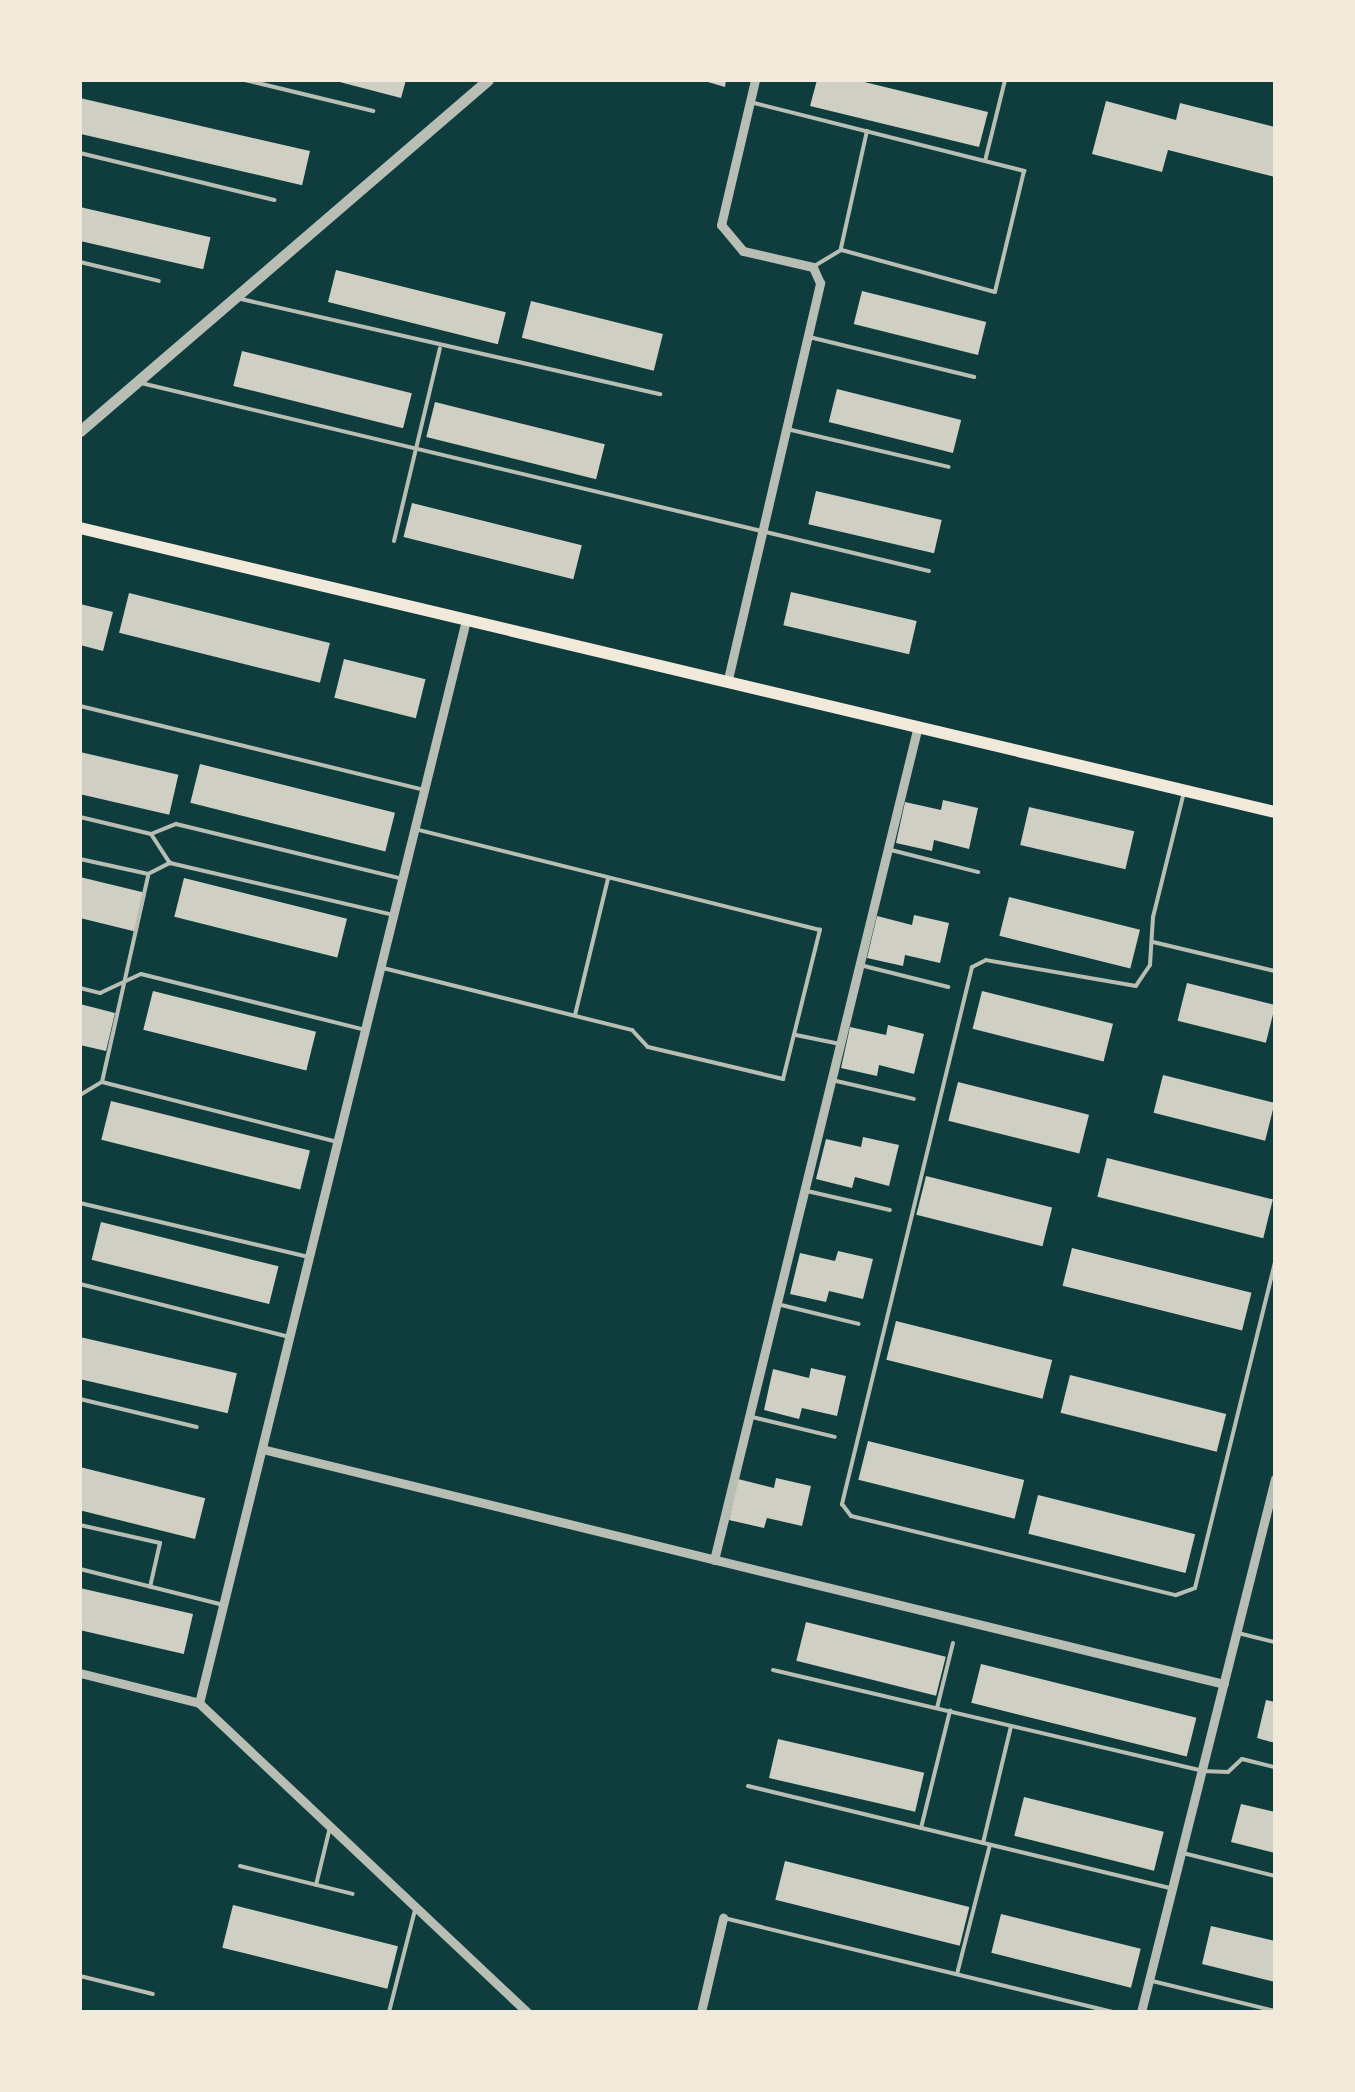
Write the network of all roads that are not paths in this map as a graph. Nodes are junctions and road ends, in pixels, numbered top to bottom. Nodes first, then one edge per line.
1 (245, 80) edge
2 (488, 80) edge
3 (755, 80) edge
4 (1005, 80) edge
5 (749, 102) junction
6 (373, 110) dead end
7 (867, 131) junction
8 (80, 153) edge
9 (985, 161) junction
10 (274, 200) dead end
11 (841, 250) junction
12 (80, 262) edge
13 (813, 266) junction
14 (158, 281) dead end
15 (236, 297) junction
16 (809, 337) junction
17 (440, 348) junction
18 (974, 376) dead end
19 (137, 382) junction
20 (660, 394) dead end
21 (787, 428) junction
22 (80, 431) edge
23 (416, 448) junction
24 (949, 467) dead end
25 (80, 528) edge
26 (764, 530) junction
27 (394, 541) dead end
28 (929, 571) dead end
29 (466, 620) junction
30 (728, 679) junction
31 (80, 706) edge
32 (918, 726) junction
33 (424, 790) junction
34 (1184, 790) junction
35 (1275, 812) edge
36 (80, 817) edge
37 (415, 829) junction
38 (151, 834) junction
39 (888, 849) junction
40 (80, 858) edge
41 (170, 863) junction
42 (978, 872) dead end
43 (148, 874) junction
44 (609, 877) junction
45 (402, 878) junction
46 (393, 916) junction
47 (1154, 942) junction
48 (860, 965) junction
49 (380, 968) junction
50 (1275, 972) edge
51 (126, 982) junction
52 (948, 987) dead end
53 (80, 988) edge
54 (575, 1015) junction
55 (365, 1030) junction
56 (794, 1035) junction
57 (840, 1044) junction
58 (832, 1080) junction
59 (102, 1082) junction
60 (80, 1095) edge
61 (914, 1098) dead end
62 (337, 1142) junction
63 (804, 1190) junction
64 (80, 1203) edge
65 (890, 1210) dead end
66 (309, 1257) junction
67 (1275, 1263) edge
68 (80, 1284) edge
69 (777, 1304) junction
70 (859, 1324) dead end
71 (289, 1338) junction
72 (80, 1399) edge
73 (750, 1416) junction
74 (197, 1427) dead end
75 (835, 1437) dead end
76 (262, 1450) junction
77 (1275, 1479) edge
78 (1270, 1518) edge
79 (80, 1525) edge
80 (714, 1560) junction
81 (80, 1569) edge
82 (150, 1586) junction
83 (223, 1605) junction
84 (1238, 1633) junction
85 (1275, 1642) edge
86 (953, 1643) dead end
87 (773, 1670) dead end
88 (80, 1672) edge
89 (1224, 1684) junction
90 (199, 1703) junction
91 (937, 1708) junction
92 (950, 1712) junction
93 (1011, 1726) junction
94 (1275, 1767) edge
95 (1202, 1771) junction
96 (748, 1786) dead end
97 (330, 1827) junction
98 (922, 1828) junction
99 (986, 1844) junction
100 (1180, 1852) junction
101 (240, 1866) dead end
102 (1275, 1876) edge
103 (316, 1885) junction
104 (1170, 1888) junction
105 (353, 1894) dead end
106 (416, 1908) junction
107 (723, 1918) joint
108 (957, 1974) junction
109 (80, 1976) edge
110 (1148, 1980) junction
111 (153, 1994) dead end
112 (1275, 2011) edge
113 (389, 2012) edge
114 (527, 2012) edge
115 (700, 2012) edge
116 (1114, 2012) edge
117 (1141, 2012) edge

1 - 6 lane
2 - 15 street
3 - 5 street
4 - 9 lane
5 - 7 lane
5 - 13 street
7 - 9 lane
7 - 11 lane
8 - 10 lane
9 - 11 lane
11 - 13 lane
12 - 14 lane
13 - 16 street
15 - 17 lane
15 - 19 street
16 - 18 lane
16 - 21 street
17 - 20 lane
17 - 23 lane
19 - 22 street
19 - 23 lane
21 - 24 lane
21 - 26 street
23 - 26 lane
23 - 27 lane
25 - 29 main road
26 - 28 lane
26 - 30 street
29 - 30 main road
29 - 33 street
30 - 32 main road
31 - 33 lane
32 - 34 main road
32 - 39 street
33 - 37 street
34 - 35 main road
34 - 47 lane
36 - 38 lane
37 - 44 lane
37 - 45 street
38 - 41 lane
38 - 45 lane
39 - 42 lane
39 - 48 street
40 - 43 lane
41 - 43 lane
41 - 46 lane
43 - 51 lane
44 - 54 lane
44 - 56 lane
45 - 46 street
46 - 49 street
47 - 50 lane
47 - 67 lane
48 - 52 lane
48 - 57 street
49 - 54 lane
49 - 55 street
51 - 53 lane
51 - 55 lane
51 - 59 lane
54 - 56 lane
55 - 62 street
56 - 57 lane
57 - 58 street
58 - 61 lane
58 - 63 street
59 - 60 lane
59 - 62 lane
62 - 66 street
63 - 65 lane
63 - 69 street
64 - 66 lane
66 - 71 street
68 - 71 lane
69 - 70 lane
69 - 73 street
71 - 76 street
72 - 74 lane
73 - 75 lane
73 - 80 street
76 - 80 street
76 - 83 street
77 - 78 street
78 - 84 street
79 - 82 lane
80 - 89 street
81 - 82 lane
82 - 83 lane
83 - 90 street
84 - 85 lane
84 - 89 street
86 - 91 lane
87 - 91 lane
88 - 90 street
89 - 95 street
90 - 97 street
91 - 92 lane
92 - 93 lane
92 - 98 lane
93 - 95 lane
93 - 99 lane
94 - 95 lane
95 - 100 street
96 - 98 lane
97 - 103 lane
97 - 106 street
98 - 99 lane
99 - 104 lane
99 - 108 lane
100 - 102 lane
100 - 104 street
101 - 103 lane
103 - 105 lane
104 - 110 street
106 - 113 lane
106 - 114 street
107 - 108 lane
107 - 115 street
108 - 116 lane
109 - 111 lane
110 - 112 lane
110 - 117 street

